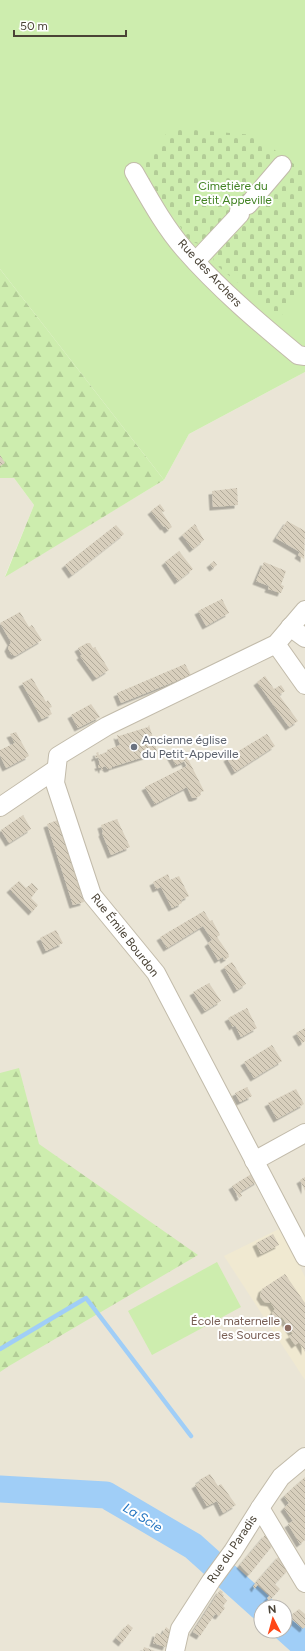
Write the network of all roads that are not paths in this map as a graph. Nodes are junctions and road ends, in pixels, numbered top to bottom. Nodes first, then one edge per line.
1 (282, 165) dead end
2 (134, 172) dead end
3 (196, 261) junction
4 (305, 356) edge
5 (305, 610) edge
6 (290, 627) junction
7 (305, 638) edge
8 (276, 644) junction
9 (305, 685) edge
10 (56, 769) junction
11 (0, 807) edge
12 (305, 1133) edge
13 (254, 1161) junction
14 (305, 1257) edge
15 (305, 1457) edge
16 (260, 1508) junction
17 (305, 1583) edge
18 (175, 1651) edge

1 - 3 street
2 - 3 street, Rue des Archers
3 - 4 street, Rue des Archers
5 - 6 street
6 - 7 street
6 - 8 street
8 - 9 street
8 - 10 street, Rue Émile Bourdon
10 - 11 street
10 - 13 street, Rue Émile Bourdon
12 - 13 street
13 - 14 street, Rue Émile Bourdon
15 - 16 street, Rue du Paradis
16 - 17 street
16 - 18 street, Rue du Paradis

